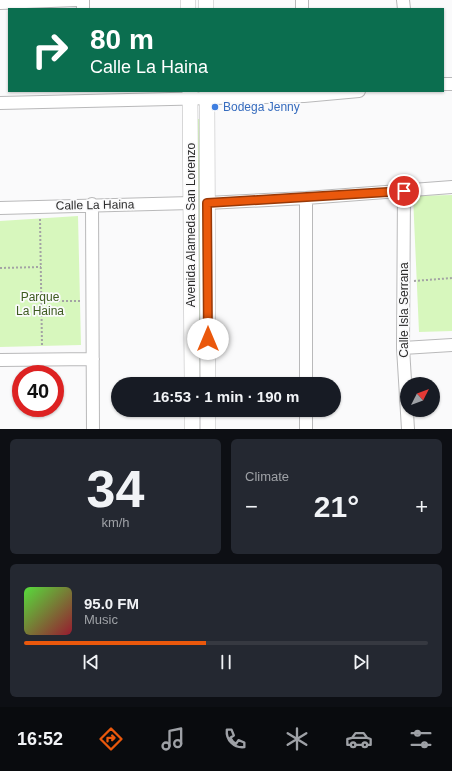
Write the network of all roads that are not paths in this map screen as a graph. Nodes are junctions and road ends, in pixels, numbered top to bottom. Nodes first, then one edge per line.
1 (76, 0) edge
2 (0, 4) edge
3 (341, 92) edge
4 (304, 94) edge
5 (190, 95) edge
6 (207, 95) edge
7 (84, 96) edge
8 (0, 103) edge
9 (452, 187) edge
10 (404, 191) junction
11 (306, 198) junction
12 (191, 203) junction
13 (207, 203) junction
14 (92, 204) junction
15 (0, 208) edge
16 (452, 345) edge
17 (403, 348) junction
18 (93, 359) junction
19 (0, 360) edge
20 (192, 377) edge
21 (208, 377) edge
22 (306, 377) edge
23 (192, 417) edge
24 (208, 417) edge
25 (306, 417) edge
26 (93, 429) edge
27 (192, 429) edge
28 (208, 429) edge
29 (306, 429) edge
30 (408, 429) edge

1 - 2 street
3 - 4 street
4 - 6 street
5 - 6 street
5 - 7 street
5 - 12 street, Avenida Alameda San Lorenzo
6 - 13 street, Avenida Alameda San Lorenzo
7 - 8 street
9 - 10 street
10 - 11 street
10 - 17 street, Calle Isla Serrana
11 - 13 street
11 - 22 street
12 - 14 street, Calle La Haina
12 - 20 street, Avenida Alameda San Lorenzo
13 - 21 street, Avenida Alameda San Lorenzo
14 - 15 street, Calle La Haina
14 - 18 street
16 - 17 street
17 - 30 street, Calle Isla Serrana
18 - 19 street
18 - 26 street
23 - 27 street
24 - 28 street
25 - 29 street

